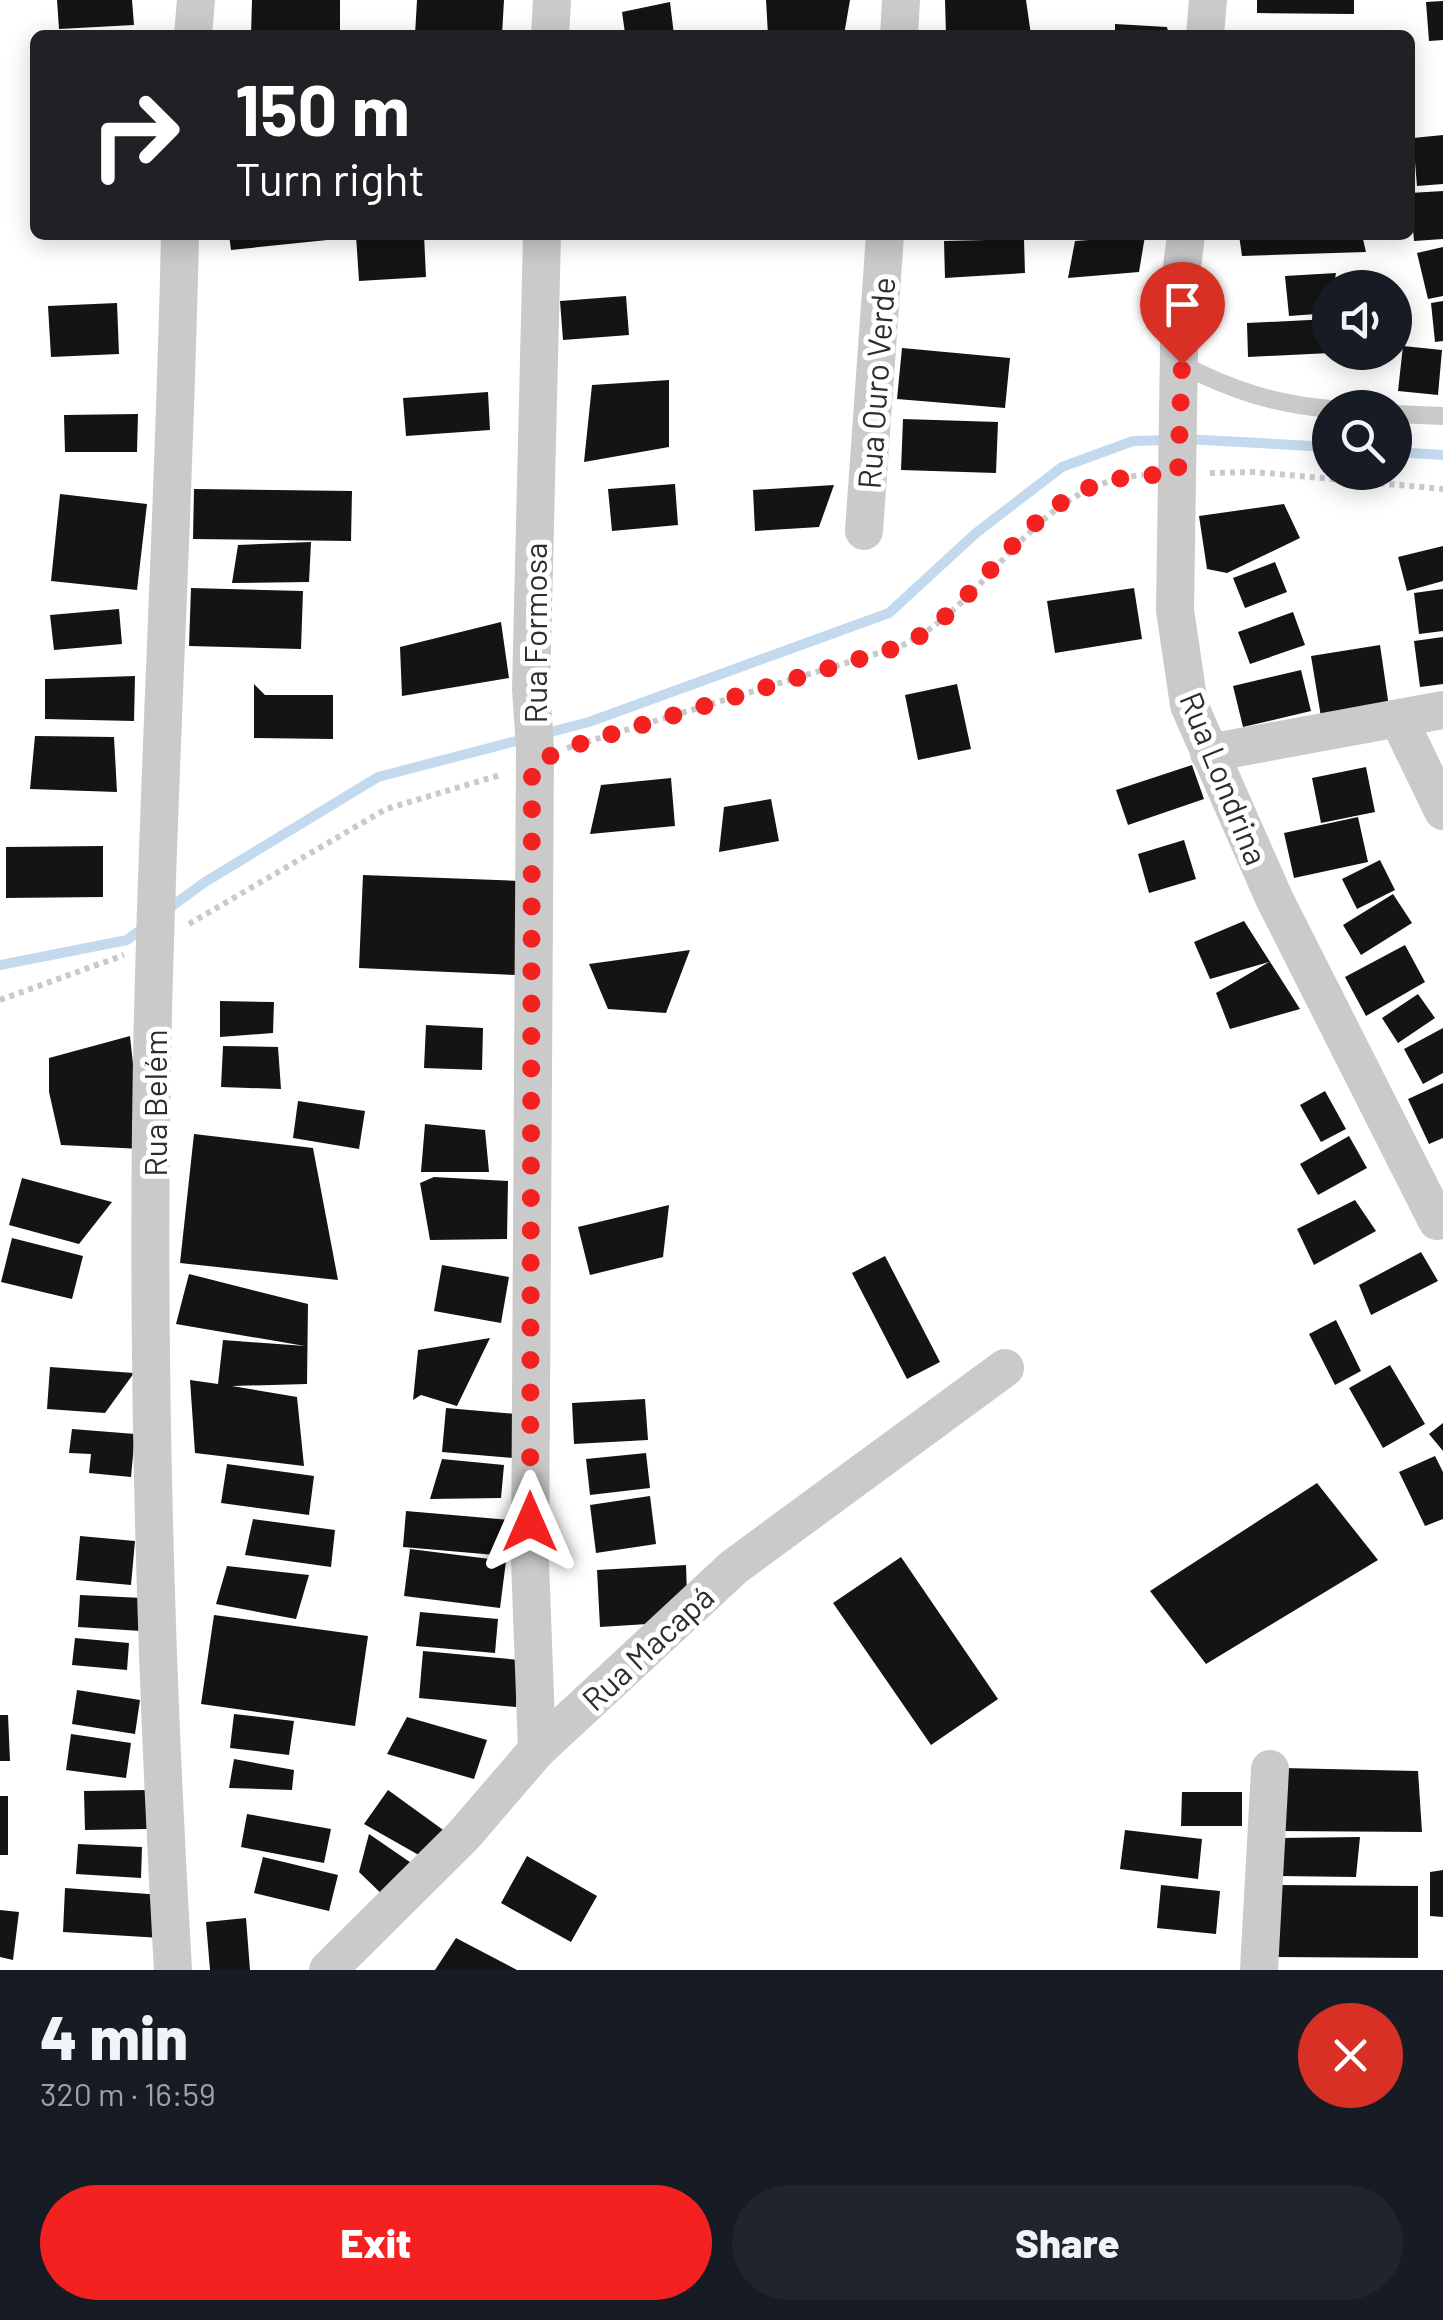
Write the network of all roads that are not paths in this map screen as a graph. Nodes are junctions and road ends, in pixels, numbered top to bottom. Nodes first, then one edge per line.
1 (196, 0) edge
2 (552, 0) edge
3 (901, 0) edge
4 (1208, 0) edge
5 (193, 30) edge
6 (550, 30) edge
7 (899, 30) edge
8 (1205, 30) edge
9 (180, 240) edge
10 (542, 240) edge
11 (885, 240) edge
12 (1185, 240) edge
13 (1181, 379) junction
14 (1312, 406) edge
15 (1412, 415) edge
16 (1443, 416) edge
17 (864, 531) dead end
18 (1443, 710) edge
19 (1399, 720) junction
20 (1209, 753) junction
21 (1443, 812) edge
22 (1438, 1220) dead end
23 (1005, 1368) dead end
24 (537, 1750) junction
25 (1270, 1769) dead end
26 (173, 1970) edge
27 (328, 1970) edge
28 (1259, 1970) edge

1 - 5 street
2 - 6 street
3 - 7 street
4 - 8 street
9 - 26 street, Rua Belém
10 - 24 street, Rua Formosa
11 - 17 street, Rua Ouro Verde
12 - 13 street, Rua Londrina
13 - 14 lane
13 - 20 street, Rua Londrina
15 - 16 lane
18 - 19 street
19 - 20 street
19 - 21 street
20 - 22 street, Rua Londrina
23 - 24 street, Rua Macapá
24 - 27 street, Rua Macapá
25 - 28 street

